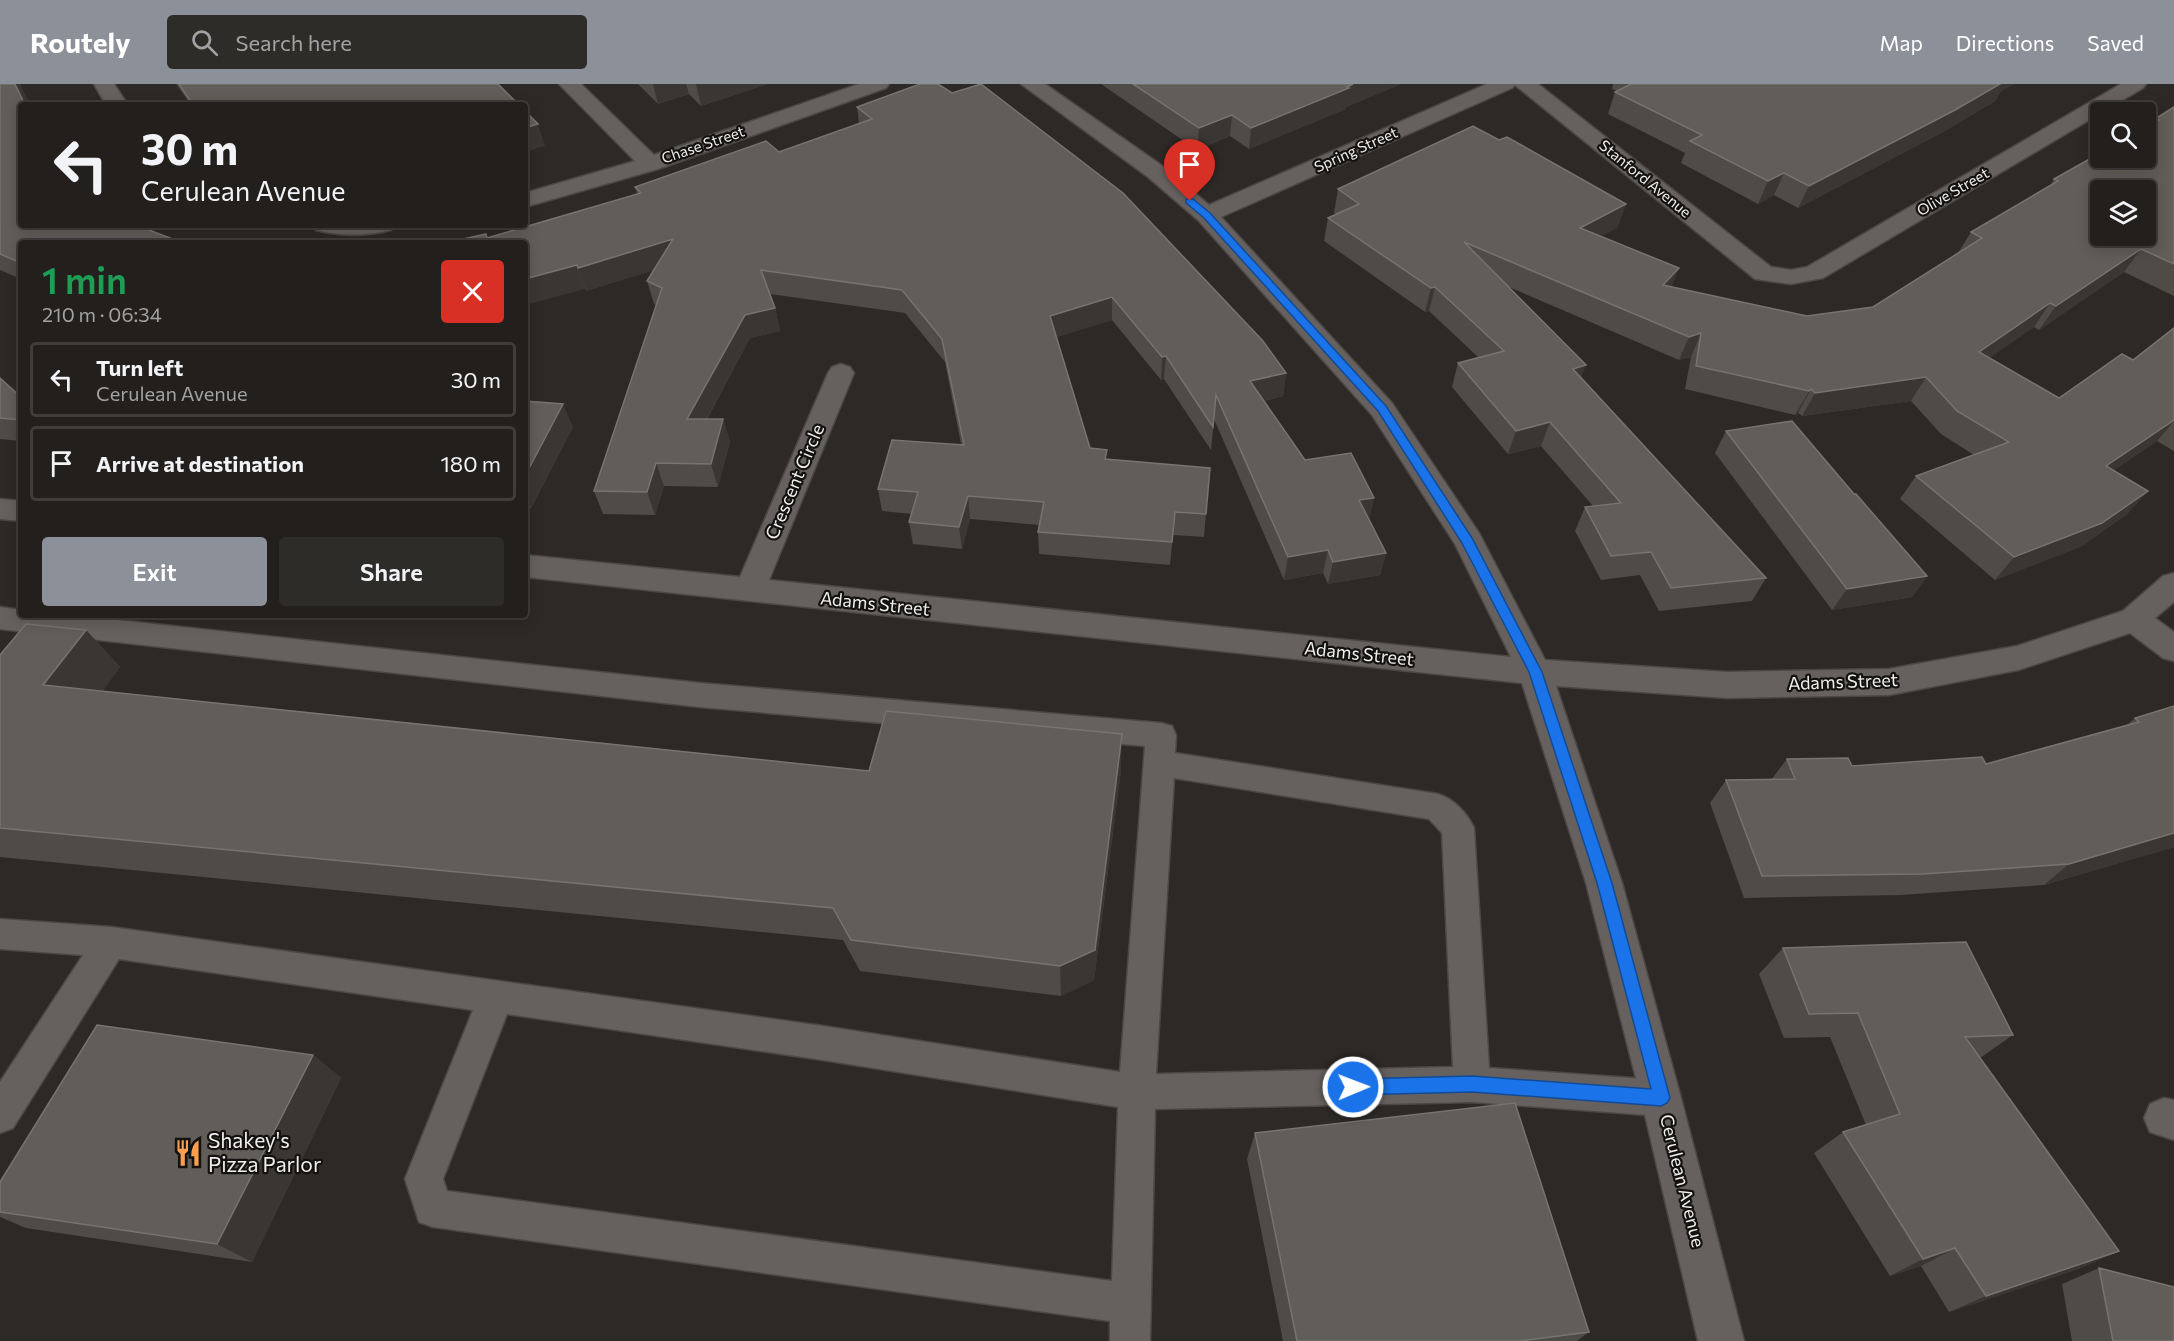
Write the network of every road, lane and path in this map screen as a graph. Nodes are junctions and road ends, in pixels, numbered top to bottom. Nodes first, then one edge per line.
1 (104, 84) edge
2 (569, 84) edge
3 (879, 84) edge
4 (1031, 84) edge
5 (1505, 84) edge
6 (1525, 84) edge
7 (2136, 84) edge
8 (115, 102) edge
9 (650, 164) junction
10 (528, 200) edge
11 (1206, 215) junction
12 (1764, 274) joint
13 (841, 373) dead end
14 (0, 509) edge
15 (18, 512) edge
16 (528, 566) edge
17 (2174, 584) edge
18 (749, 591) junction
19 (0, 618) edge
20 (2134, 619) junction
21 (2174, 649) edge
22 (1535, 672) junction
23 (1159, 763) junction
24 (0, 934) edge
25 (111, 942) junction
26 (496, 997) junction
27 (1472, 1084) junction
28 (1137, 1092) junction
29 (1661, 1098) junction
30 (0, 1116) edge
31 (1131, 1323) edge
32 (1721, 1341) edge

1 - 8 street
2 - 9 street
3 - 9 street, Chase Street
4 - 11 street, Cerulean Avenue
5 - 11 street, Spring Street
6 - 12 street, Stanford Avenue
7 - 12 street, Olive Street
9 - 10 street, Chase Street
11 - 22 street, Cerulean Avenue
13 - 18 street, Crescent Circle
14 - 15 street
16 - 18 street, Adams Street
17 - 20 street, Adams Street
18 - 22 street, Adams Street
19 - 23 lane
20 - 21 street
20 - 22 street, Adams Street
22 - 29 street, Cerulean Avenue
23 - 27 lane
23 - 28 lane
24 - 25 lane
25 - 26 lane
25 - 30 lane
26 - 28 lane
26 - 31 lane
27 - 28 lane
27 - 29 lane
28 - 31 lane
29 - 32 street, Cerulean Avenue

